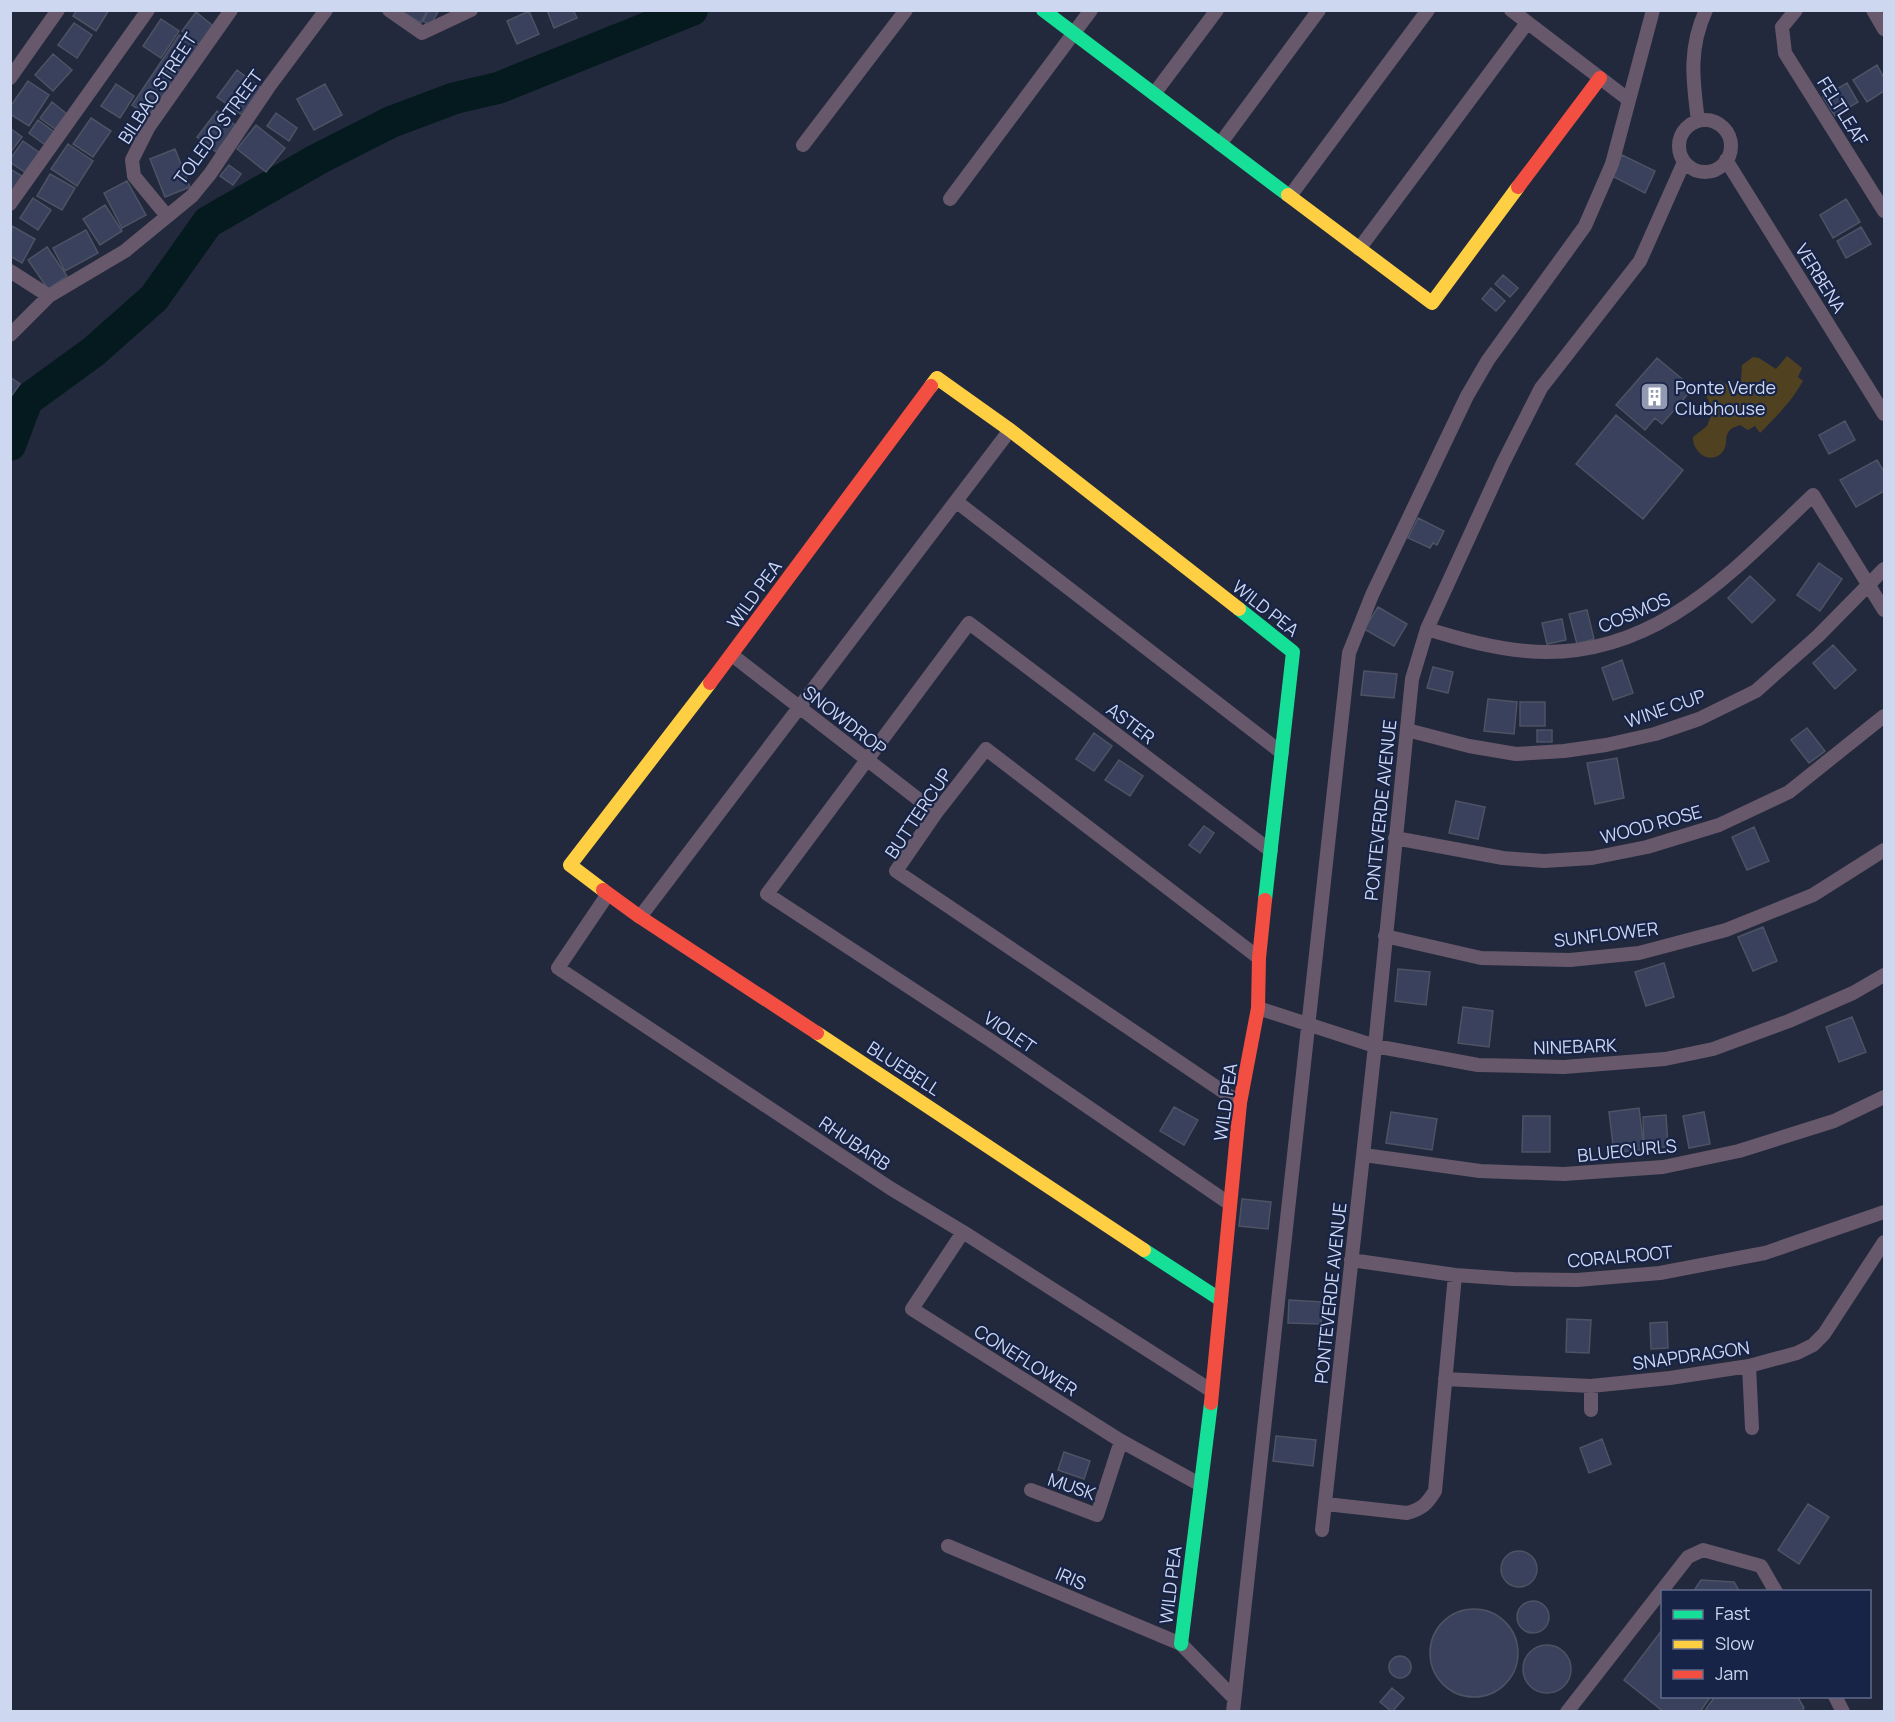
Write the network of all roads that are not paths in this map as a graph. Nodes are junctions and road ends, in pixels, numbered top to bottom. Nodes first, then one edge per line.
1 (58, 10) edge
2 (148, 10) edge
3 (231, 10) edge
4 (326, 10) edge
5 (389, 10) edge
6 (471, 10) edge
7 (906, 10) edge
8 (1043, 10) edge
9 (1091, 10) edge
10 (1217, 10) edge
11 (1319, 10) edge
12 (1428, 10) edge
13 (1511, 10) edge
14 (1653, 10) edge
15 (1706, 10) edge
16 (1796, 10) edge
17 (1873, 10) edge
18 (1527, 23) junction
19 (1884, 29) edge
20 (1074, 34) junction
21 (10, 78) edge
22 (1600, 78) junction
23 (1154, 94) junction
24 (1629, 100) junction
25 (1698, 121) junction
26 (1220, 144) junction
27 (803, 145) dead end
28 (1726, 160) junction
29 (1684, 162) junction
30 (1290, 196) junction
31 (950, 199) dead end
32 (10, 204) edge
33 (1884, 211) edge
34 (167, 216) junction
35 (1359, 249) junction
36 (10, 271) edge
37 (49, 297) junction
38 (10, 335) edge
39 (1884, 414) edge
40 (1010, 430) junction
41 (957, 502) junction
42 (1884, 569) edge
43 (1868, 584) junction
44 (1884, 610) edge
45 (1427, 629) junction
46 (732, 655) junction
47 (800, 707) junction
48 (1884, 716) edge
49 (1407, 729) junction
50 (1282, 753) junction
51 (866, 760) junction
52 (936, 813) junction
53 (1395, 838) junction
54 (1884, 850) edge
55 (1271, 851) junction
56 (570, 865) joint
57 (608, 894) junction
58 (640, 916) junction
59 (1385, 936) junction
60 (1259, 958) junction
61 (1884, 975) edge
62 (1258, 1008) junction
63 (1309, 1026) junction
64 (1375, 1046) junction
65 (1884, 1097) edge
66 (1240, 1103) junction
67 (1364, 1155) junction
68 (1230, 1204) junction
69 (1884, 1212) edge
70 (963, 1232) junction
71 (1884, 1242) edge
72 (1351, 1260) junction
73 (1455, 1275) junction
74 (1221, 1300) junction
75 (1749, 1366) junction
76 (1444, 1379) junction
77 (1591, 1386) junction
78 (1212, 1391) junction
79 (1591, 1410) dead end
80 (1752, 1428) dead end
81 (1121, 1441) junction
82 (1201, 1485) junction
83 (1031, 1490) dead end
84 (1326, 1504) junction
85 (1322, 1530) dead end
86 (948, 1546) dead end
87 (1662, 1590) edge
88 (1775, 1590) edge
89 (1661, 1592) edge
90 (1181, 1644) junction
91 (1836, 1698) edge
92 (1233, 1705) edge
93 (1567, 1712) edge
94 (1843, 1712) edge

1 - 21 street
2 - 32 street
3 - 34 street, BILBAO STREET
4 - 34 street, TOLEDO STREET
5 - 6 street
7 - 27 street
8 - 20 street
9 - 20 street
10 - 23 street
11 - 26 street
12 - 30 street
13 - 18 street
14 - 24 street
15 - 25 street
16 - 33 street, FELTLEAF
17 - 19 street
18 - 22 street
18 - 35 street
20 - 23 street
20 - 31 street
22 - 24 street
22 - 35 street
23 - 26 street
24 - 63 street
25 - 28 street
25 - 29 street
26 - 30 street
28 - 29 street
28 - 39 street, VERBENA
29 - 45 street, PONTEVERDE AVENUE
30 - 35 street
34 - 37 street, TOLEDO STREET
36 - 37 street
37 - 38 street, TOLEDO STREET
40 - 41 street
40 - 46 street, WILD PEA
40 - 50 street, WILD PEA
41 - 47 street
41 - 50 street
42 - 43 street, WINE CUP
43 - 44 street
43 - 45 street, COSMOS
43 - 49 street, WINE CUP
45 - 49 street, PONTEVERDE AVENUE
46 - 47 street, SNOWDROP
46 - 56 street, WILD PEA
47 - 51 street, SNOWDROP
47 - 58 street
48 - 53 street, WOOD ROSE
49 - 53 street, PONTEVERDE AVENUE
50 - 55 street, WILD PEA
51 - 52 street, SNOWDROP
51 - 55 street, ASTER
51 - 68 street, VIOLET
52 - 60 street, BUTTERCUP
52 - 66 street, BUTTERCUP
53 - 59 street, PONTEVERDE AVENUE
54 - 59 street, SUNFLOWER
55 - 60 street, WILD PEA
56 - 57 street, BLUEBELL
57 - 58 street, BLUEBELL
57 - 70 street, RHUBARB
58 - 74 street, BLUEBELL
59 - 64 street, PONTEVERDE AVENUE
60 - 62 street, WILD PEA
61 - 64 street, NINEBARK
62 - 63 street, NINEBARK
62 - 66 street, WILD PEA
63 - 64 street, NINEBARK
63 - 92 street
64 - 67 street, PONTEVERDE AVENUE
65 - 67 street, BLUECURLS
66 - 68 street, WILD PEA
67 - 72 street, PONTEVERDE AVENUE
68 - 74 street, WILD PEA
69 - 73 street, CORALROOT
70 - 78 street, RHUBARB
70 - 81 street, CONEFLOWER
71 - 75 street, SNAPDRAGON
72 - 73 street, CORALROOT
72 - 84 street, PONTEVERDE AVENUE
73 - 76 street
74 - 78 street, WILD PEA
75 - 77 street, SNAPDRAGON
75 - 80 street
76 - 77 street, SNAPDRAGON
76 - 84 street
77 - 79 street
78 - 82 street, WILD PEA
81 - 82 street, CONEFLOWER
81 - 83 street, MUSK
82 - 90 street, WILD PEA
84 - 85 street, PONTEVERDE AVENUE
86 - 90 street, IRIS
87 - 88 street
89 - 93 street
90 - 92 street
91 - 94 street

